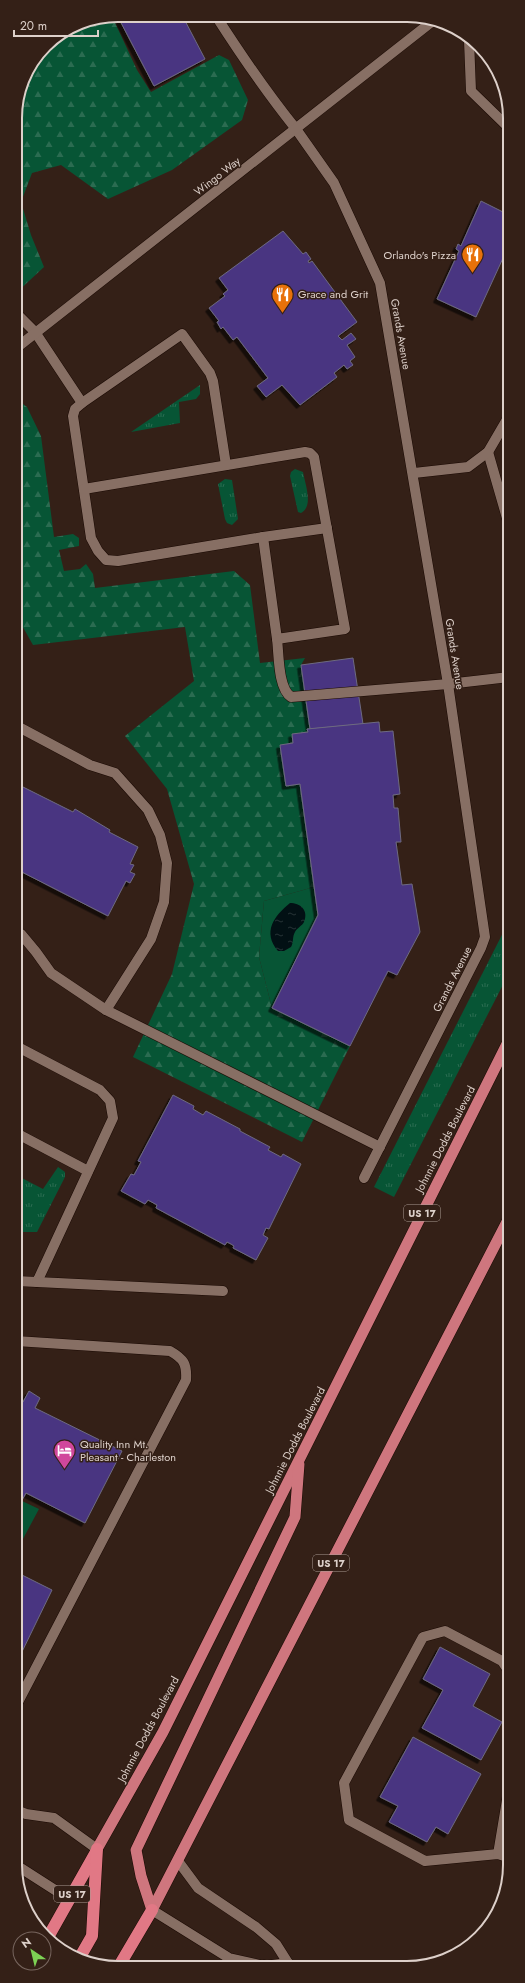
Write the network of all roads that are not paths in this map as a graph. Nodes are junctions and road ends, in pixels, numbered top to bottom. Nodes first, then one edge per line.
1 (220, 22) edge
2 (428, 25) edge
3 (469, 45) edge
4 (503, 122) edge
5 (296, 130) junction
6 (22, 319) edge
7 (36, 332) junction
8 (22, 343) edge
9 (82, 403) junction
10 (503, 426) edge
11 (488, 452) junction
12 (226, 465) junction
13 (414, 473) junction
14 (84, 489) junction
15 (503, 504) edge
16 (327, 528) junction
17 (263, 536) junction
18 (277, 639) junction
19 (503, 678) edge
20 (448, 684) junction
21 (22, 728) edge
22 (22, 935) edge
23 (106, 1010) junction
24 (22, 1049) edge
25 (503, 1054) edge
26 (22, 1136) edge
27 (380, 1147) junction
28 (88, 1171) junction
29 (364, 1178) dead end
30 (503, 1230) edge
31 (22, 1281) edge
32 (37, 1282) junction
33 (223, 1290) dead end
34 (22, 1341) edge
35 (300, 1458) junction
36 (503, 1662) edge
37 (22, 1686) edge
38 (22, 1812) edge
39 (503, 1824) edge
40 (98, 1849) junction
41 (498, 1854) junction
42 (503, 1856) edge
43 (178, 1861) junction
44 (22, 1869) edge
45 (69, 1899) junction
46 (152, 1910) junction
47 (51, 1931) edge
48 (82, 1954) edge
49 (122, 1961) edge
50 (242, 1961) edge
51 (288, 1961) edge

1 - 5 street, Grands Avenue
2 - 5 street, Wingo Way
3 - 4 street
5 - 7 street, Wingo Way
5 - 13 street, Grands Avenue
6 - 7 street
7 - 8 street, Wingo Way
7 - 9 street
9 - 12 street
9 - 14 street
10 - 11 street
11 - 13 street
11 - 15 street
12 - 14 street
12 - 16 street
13 - 20 street, Grands Avenue
14 - 17 street
16 - 17 street
16 - 18 street
17 - 18 street
18 - 20 street
19 - 20 street
20 - 27 street, Grands Avenue
21 - 23 street
22 - 23 street
23 - 27 street
24 - 28 street
25 - 35 highway, Johnnie Dodds Boulevard / US 17
26 - 28 street
27 - 29 street, Grands Avenue
28 - 32 street
30 - 43 highway, US 17
31 - 32 street
32 - 33 street
34 - 37 street
35 - 40 highway, Johnnie Dodds Boulevard / US 17
35 - 46 highway
36 - 41 street
38 - 40 street
39 - 41 street
40 - 45 highway, US 17
40 - 48 highway
41 - 42 street
43 - 46 highway, US 17
43 - 51 street
44 - 45 street
45 - 47 highway, US 17
46 - 49 highway, US 17
46 - 50 street

